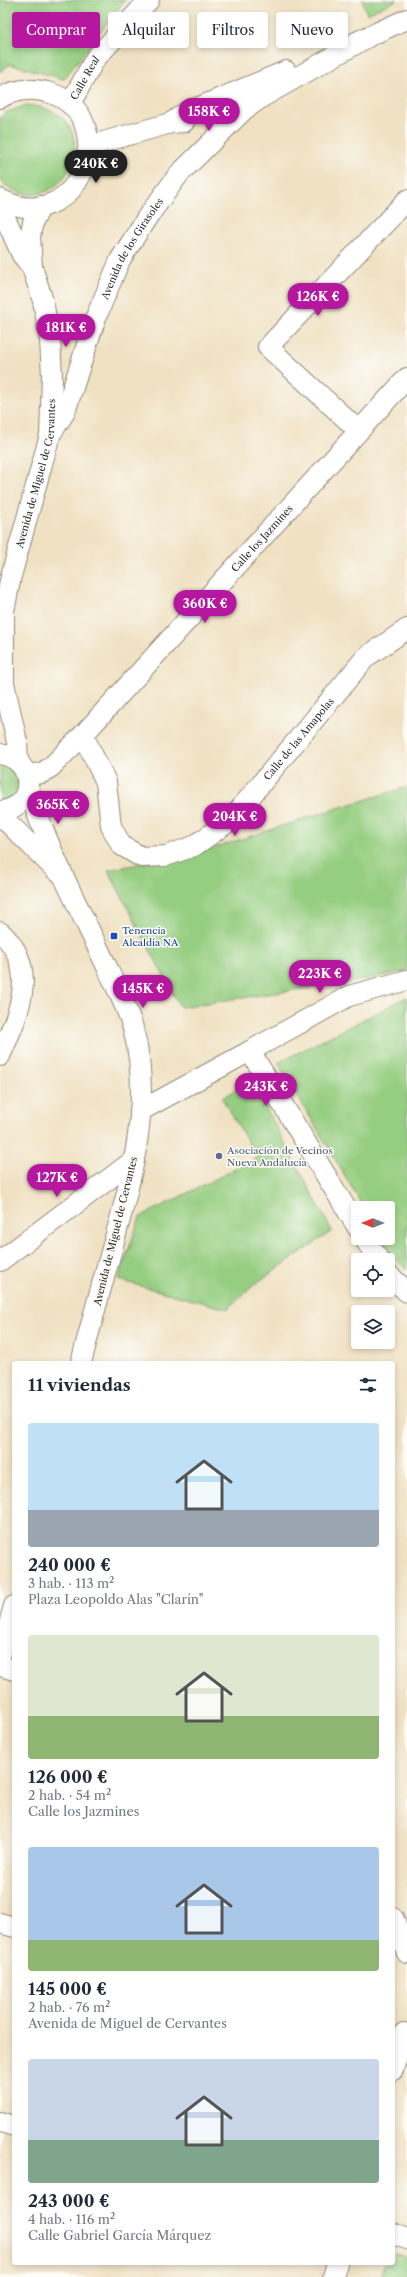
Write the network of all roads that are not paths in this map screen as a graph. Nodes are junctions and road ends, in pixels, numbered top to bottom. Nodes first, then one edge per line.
1 (149, 0) edge
2 (407, 19) edge
3 (368, 37) junction
4 (0, 98) edge
5 (70, 104) junction
6 (245, 109) junction
7 (171, 123) junction
8 (89, 146) junction
9 (0, 199) edge
10 (407, 200) edge
11 (0, 206) edge
12 (41, 206) junction
13 (32, 267) junction
14 (407, 378) edge
15 (358, 430) junction
16 (50, 435) junction
17 (407, 629) edge
18 (4, 681) junction
19 (0, 700) edge
20 (83, 735) junction
21 (18, 769) edge
22 (0, 811) edge
23 (0, 815) edge
24 (62, 875) junction
25 (0, 932) edge
26 (407, 980) edge
27 (250, 1051) junction
28 (0, 1056) edge
29 (140, 1110) junction
30 (134, 1160) junction
31 (351, 1217) edge
32 (0, 1261) edge
33 (395, 1281) edge
34 (407, 1292) edge
35 (82, 1361) edge
36 (12, 1613) edge
37 (0, 1657) edge
38 (0, 1666) edge
39 (12, 1669) edge
40 (0, 1923) edge
41 (395, 1923) edge
42 (12, 1926) edge
43 (407, 1953) edge
44 (401, 2033) edge
45 (395, 2061) edge
46 (0, 2122) edge
47 (12, 2125) edge
48 (395, 2235) edge
49 (407, 2238) edge
50 (336, 2265) edge
51 (333, 2277) edge

1 - 5 street, Calle Real
2 - 3 street, Avenida de los Girasoles
3 - 6 street, Avenida de los Girasoles
3 - 7 street, Avenida de los Girasoles
4 - 5 street
5 - 8 street
6 - 7 street, Avenida de los Girasoles
6 - 16 street, Avenida de los Girasoles
7 - 8 street, Avenida de los Girasoles
8 - 12 street
9 - 12 street
10 - 15 street
11 - 13 street, Avenida de Miguel de Cervantes
12 - 13 street, Avenida de Miguel de Cervantes
13 - 16 street, Avenida de Miguel de Cervantes
14 - 15 street, Calle los Jazmines
15 - 20 street, Calle los Jazmines
16 - 18 street, Avenida de Miguel de Cervantes
17 - 20 street, Calle de las Amapolas
18 - 19 street, Avenida de Miguel de Cervantes
18 - 21 street, Avenida de Miguel de Cervantes
20 - 21 street, Calle los Jazmines
21 - 22 street
21 - 24 street, Avenida de Miguel de Cervantes
23 - 24 street, Avenida de Miguel de Cervantes
24 - 29 street, Avenida de Miguel de Cervantes
25 - 28 street
26 - 27 street
27 - 29 street
27 - 31 street
29 - 30 street, Avenida de Miguel de Cervantes
30 - 32 street
30 - 35 street, Avenida de Miguel de Cervantes
33 - 34 street
36 - 37 street
38 - 39 street
40 - 42 street
41 - 43 street
44 - 45 street
46 - 47 street
48 - 49 street
50 - 51 street

